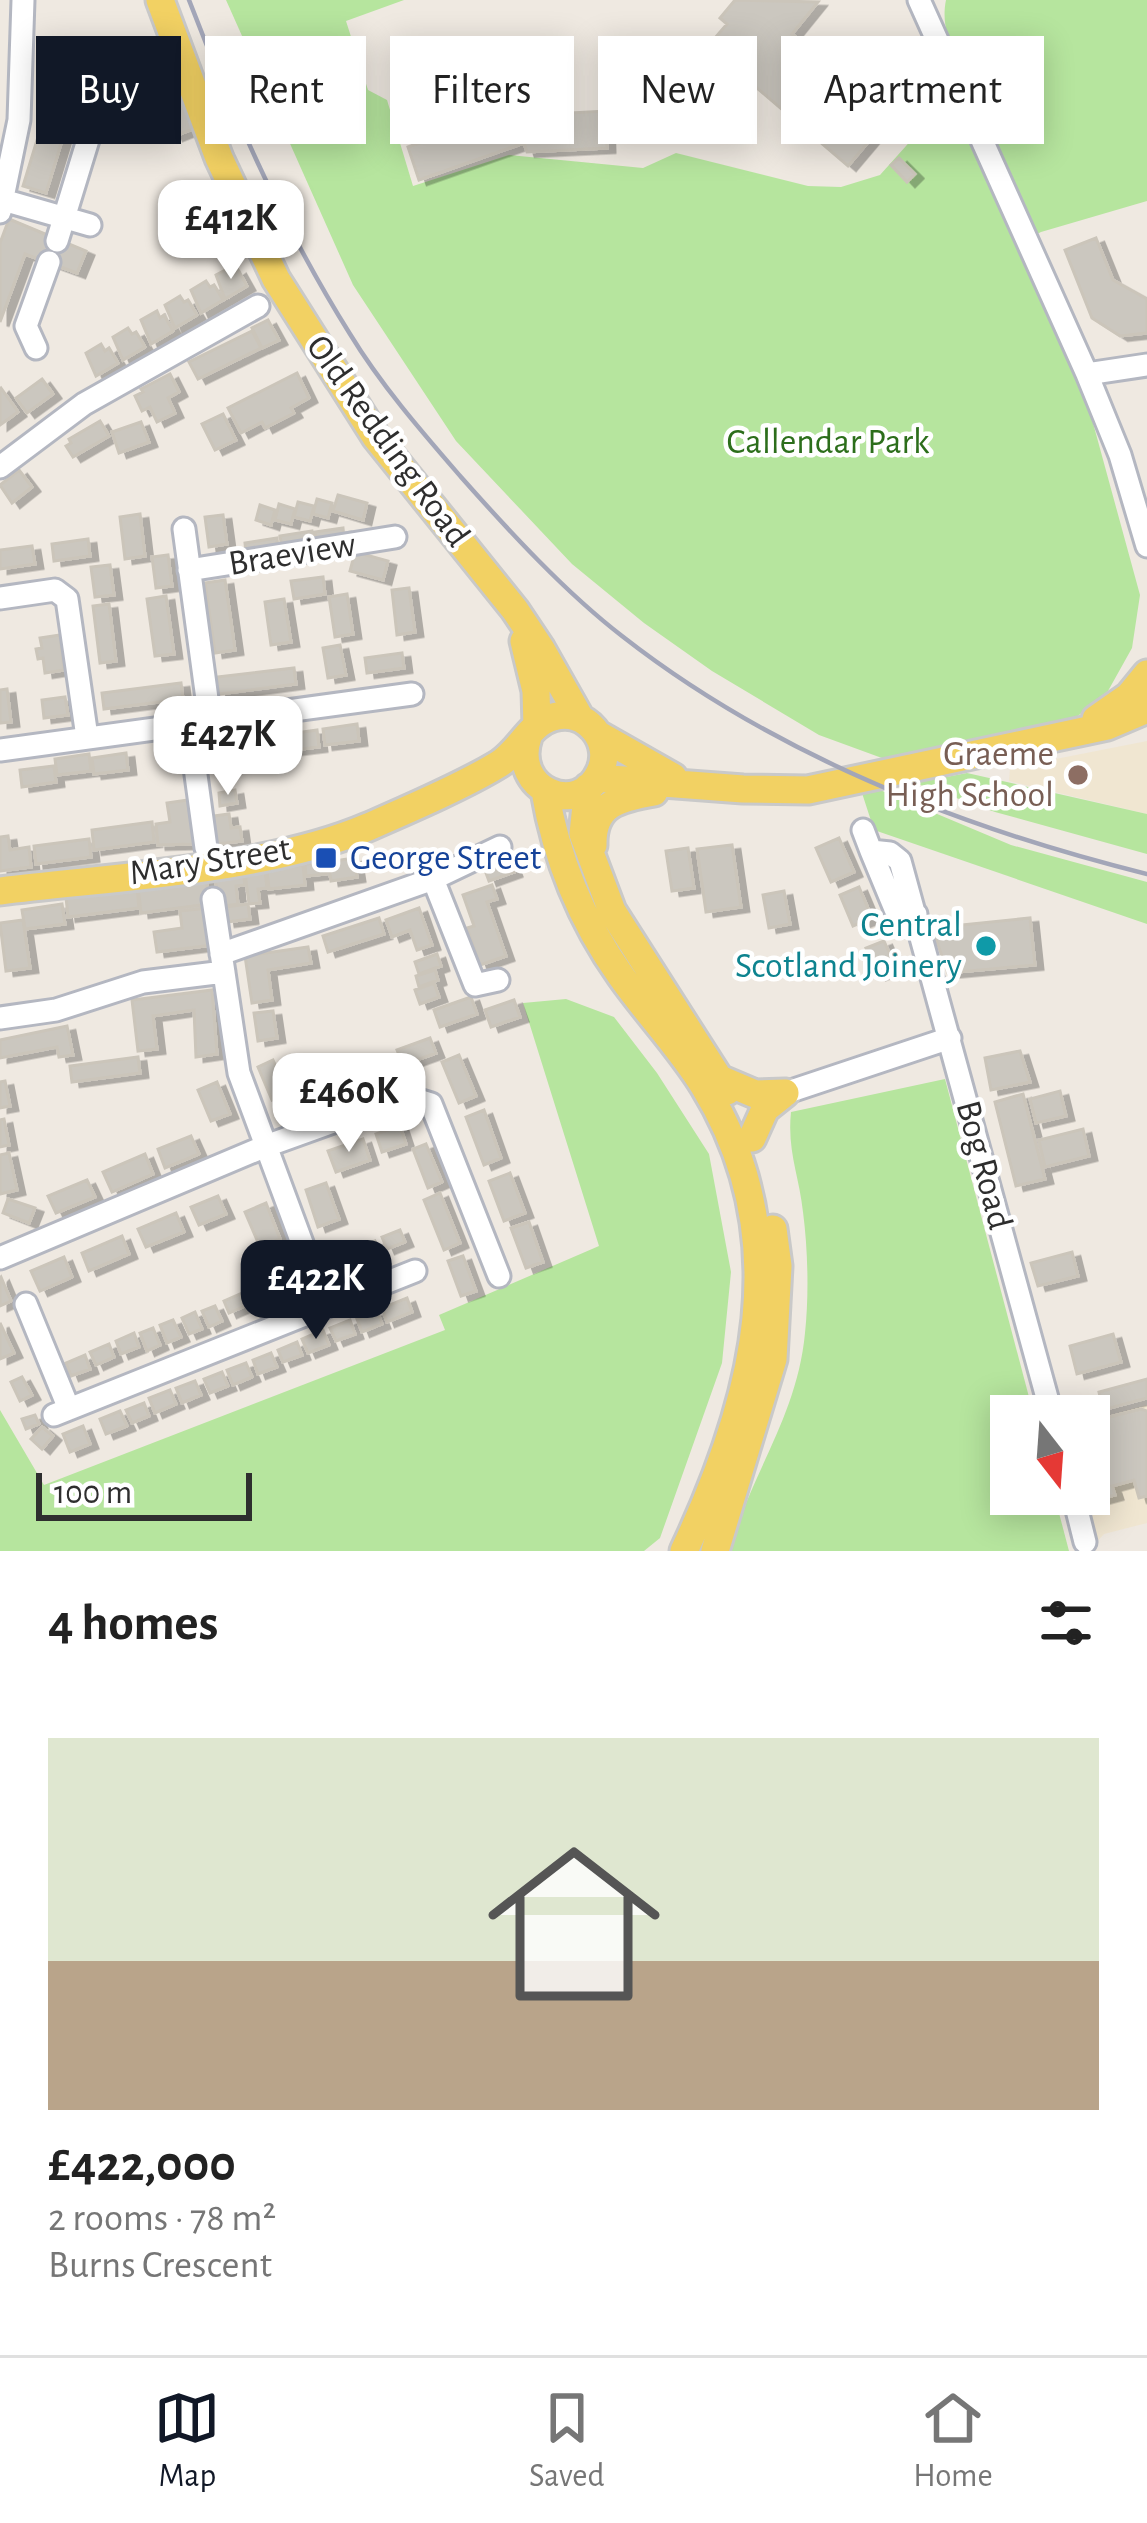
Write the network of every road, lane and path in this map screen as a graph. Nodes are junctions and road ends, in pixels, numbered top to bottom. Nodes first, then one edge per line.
1 (23, 0) edge
2 (160, 0) edge
3 (919, 0) edge
4 (88, 144) edge
5 (2, 206) edge
6 (66, 218) junction
7 (90, 225) dead end
8 (258, 306) dead end
9 (37, 348) dead end
10 (1147, 365) edge
11 (1087, 374) junction
12 (0, 467) edge
13 (184, 529) dead end
14 (395, 537) dead end
15 (1147, 546) edge
16 (189, 570) junction
17 (0, 598) edge
18 (514, 610) junction
19 (1147, 674) edge
20 (412, 694) dead end
21 (1147, 709) edge
22 (200, 722) junction
23 (589, 727) junction
24 (533, 731) junction
25 (1072, 734) junction
26 (87, 737) junction
27 (0, 750) edge
28 (479, 774) junction
29 (700, 785) junction
30 (574, 808) junction
31 (867, 840) dead end
32 (500, 847) dead end
33 (209, 876) junction
34 (433, 879) junction
35 (0, 891) edge
36 (223, 963) junction
37 (498, 980) dead end
38 (0, 1018) edge
39 (950, 1038) junction
40 (722, 1080) junction
41 (785, 1094) junction
42 (752, 1138) junction
43 (266, 1146) junction
44 (0, 1258) edge
45 (415, 1271) dead end
46 (499, 1276) dead end
47 (26, 1304) dead end
48 (325, 1305) junction
49 (1046, 1395) edge
50 (1078, 1515) edge
51 (1085, 1542) dead end
52 (684, 1551) edge
53 (715, 1551) edge

1 - 5 street
2 - 18 main road, Old Redding Road
3 - 11 street
4 - 6 street
5 - 6 street
6 - 7 street
6 - 9 street
8 - 12 street
10 - 11 street
11 - 15 street
13 - 16 street
14 - 16 street, Braeview
16 - 22 street
17 - 26 street
18 - 23 main road, Old Redding Road
18 - 24 main road, Old Redding Road
19 - 25 main road
20 - 22 street
21 - 25 main road
22 - 26 street
22 - 33 street
23 - 24 main road
23 - 29 main road
23 - 30 main road
24 - 28 main road, Mary Street
24 - 30 main road, Old Redding Road
25 - 29 main road
26 - 27 street
28 - 30 main road
28 - 33 main road, Mary Street
29 - 30 main road
30 - 40 main road
30 - 52 main road
31 - 39 street, Bog Road
32 - 34 street
33 - 35 main road, Mary Street
33 - 36 street
34 - 36 street
34 - 37 street
36 - 38 street
36 - 43 street
39 - 41 street
39 - 49 street, Bog Road
40 - 41 main road
40 - 42 main road
41 - 42 main road
42 - 53 main road
43 - 44 street
43 - 46 street
43 - 48 street
45 - 48 street
47 - 48 street
50 - 51 street

